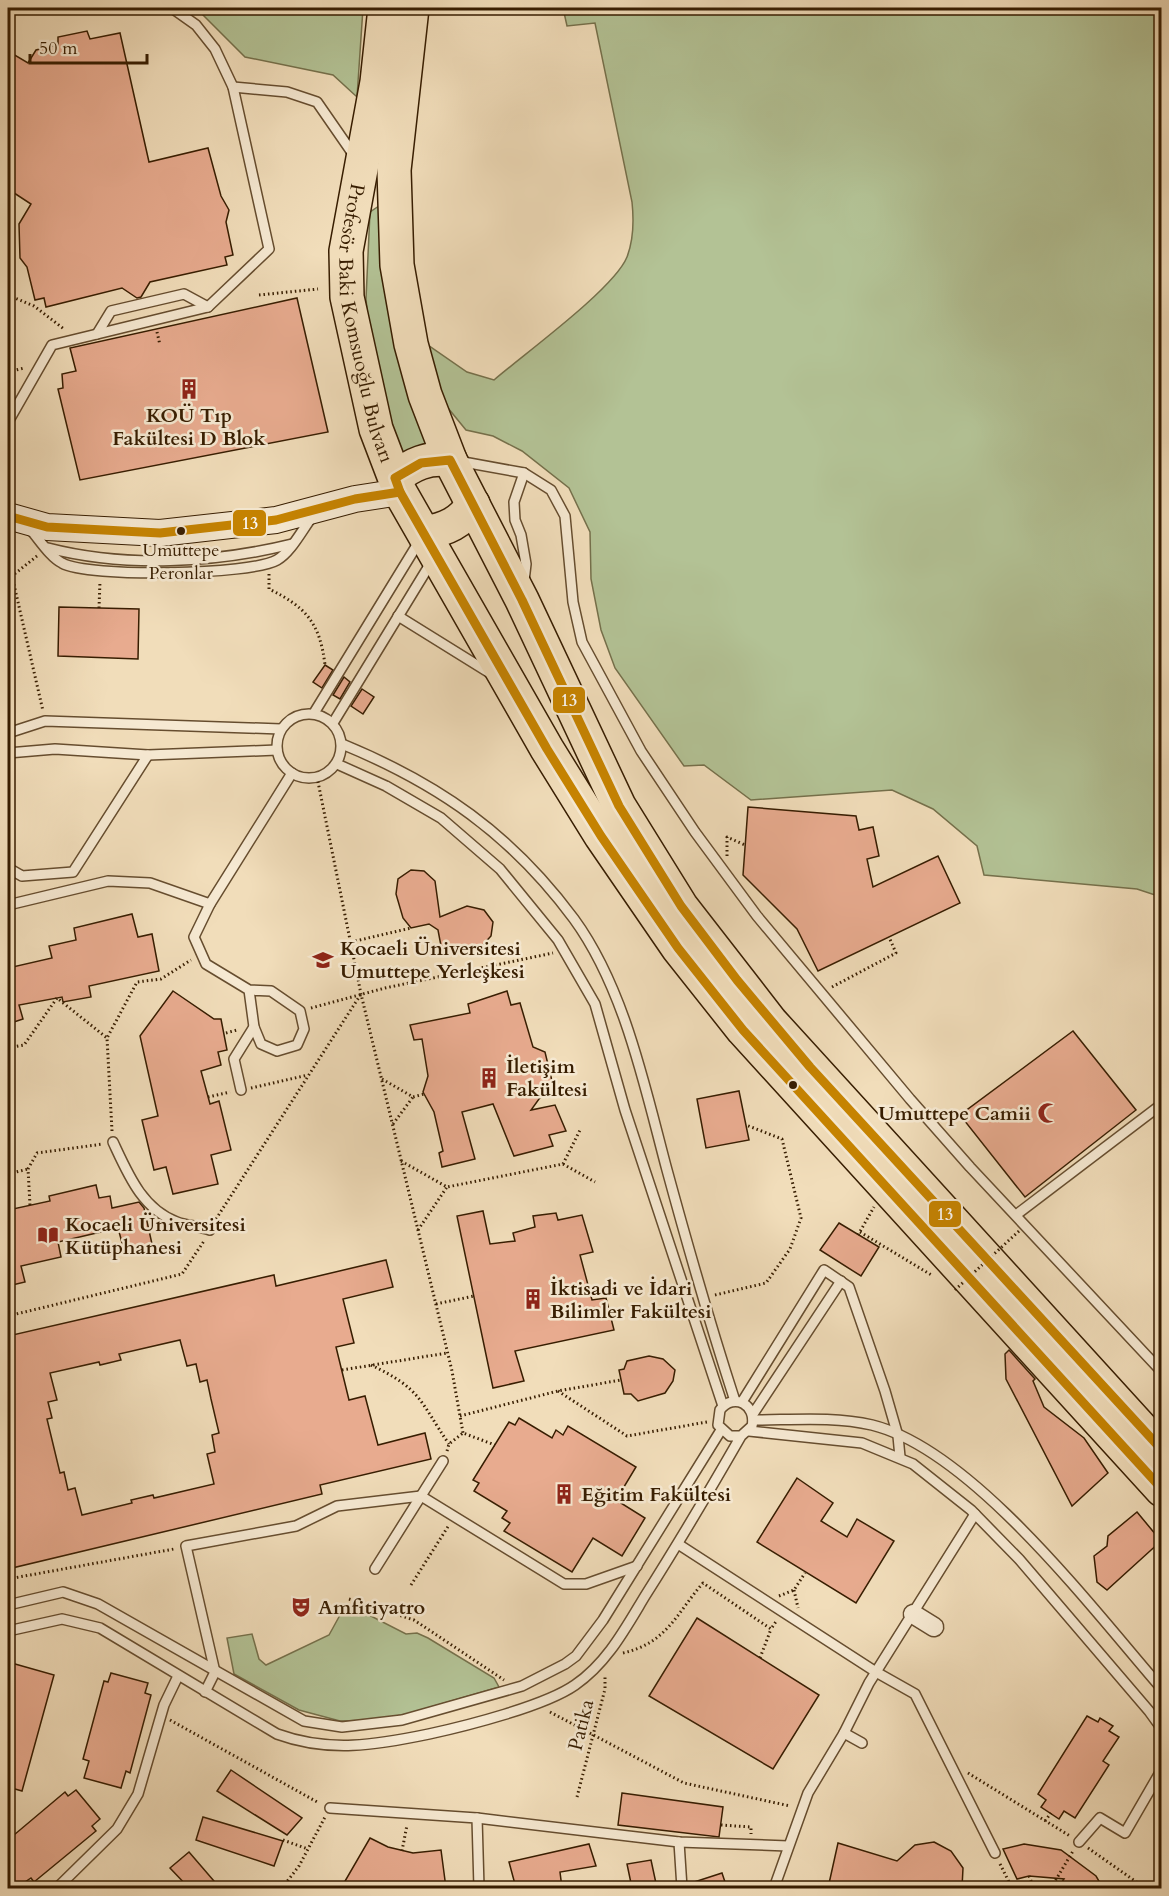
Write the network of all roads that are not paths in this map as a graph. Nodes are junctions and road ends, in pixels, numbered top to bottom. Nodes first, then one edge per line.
1 (172, 8) edge
2 (385, 8) edge
3 (412, 8) edge
4 (233, 87) junction
5 (353, 154) dead end
6 (207, 307) junction
7 (97, 334) junction
8 (8, 422) edge
9 (450, 460) junction
10 (525, 473) junction
11 (398, 485) junction
12 (473, 504) junction
13 (317, 509) junction
14 (15, 519) edge
15 (293, 543) junction
16 (431, 543) junction
17 (48, 548) junction
18 (522, 600) junction
19 (398, 616) junction
20 (509, 686) junction
21 (314, 713) junction
22 (333, 723) junction
23 (281, 729) junction
24 (8, 733) edge
25 (342, 744) junction
26 (277, 750) junction
27 (8, 753) edge
28 (148, 755) junction
29 (337, 764) junction
30 (292, 773) junction
31 (8, 868) edge
32 (8, 904) edge
33 (210, 904) junction
34 (249, 990) junction
35 (254, 1027) junction
36 (241, 1090) road end
37 (1161, 1104) edge
38 (113, 1142) road end
39 (1016, 1215) junction
40 (210, 1230) road end
41 (841, 1281) junction
42 (1161, 1372) edge
43 (738, 1401) junction
44 (723, 1406) junction
45 (753, 1417) junction
46 (721, 1430) junction
47 (745, 1434) junction
48 (898, 1436) junction
49 (1161, 1451) edge
50 (900, 1457) junction
51 (443, 1461) road end
52 (1161, 1490) edge
53 (421, 1496) junction
54 (975, 1514) junction
55 (678, 1544) junction
56 (637, 1566) junction
57 (375, 1569) dead end
58 (8, 1605) edge
59 (913, 1614) junction
60 (934, 1627) dead end
61 (8, 1631) edge
62 (215, 1672) junction
63 (876, 1672) junction
64 (178, 1676) junction
65 (1161, 1689) edge
66 (205, 1692) junction
67 (1161, 1729) edge
68 (844, 1733) junction
69 (862, 1743) dead end
70 (1161, 1769) edge
71 (330, 1808) road end
72 (477, 1818) junction
73 (679, 1842) junction
74 (1079, 1842) road end
75 (788, 1846) junction
76 (995, 1853) road end
77 (478, 1885) edge
78 (57, 1888) edge
79 (682, 1888) edge
80 (774, 1888) edge

1 - 4 lane
2 - 11 highway, Profesör Baki Komsuoğlu Bulvarı
3 - 9 highway, Profesör Baki Komsuoğlu Bulvarı
4 - 5 lane
4 - 6 lane
6 - 7 lane
6 - 7 lane
7 - 8 lane
9 - 10 lane
9 - 11 highway
9 - 12 highway, Profesör Baki Komsuoğlu Bulvarı
10 - 18 lane
10 - 39 lane
11 - 13 main road
11 - 16 highway, Profesör Baki Komsuoğlu Bulvarı
12 - 16 highway
12 - 18 highway, Profesör Baki Komsuoğlu Bulvarı
13 - 14 main road
13 - 15 lane
14 - 17 lane
15 - 17 lane
15 - 17 lane
16 - 19 lane
16 - 20 highway, Profesör Baki Komsuoğlu Bulvarı
16 - 21 lane
18 - 49 highway, Profesör Baki Komsuoğlu Bulvarı
19 - 20 lane
19 - 22 lane
20 - 52 highway, Profesör Baki Komsuoğlu Bulvarı
21 - 22 lane
21 - 23 lane
22 - 25 lane
23 - 24 lane
23 - 26 lane
25 - 29 lane
25 - 43 lane
26 - 28 lane
26 - 30 lane
27 - 28 lane
28 - 31 lane
29 - 30 lane
29 - 44 lane
30 - 33 lane
32 - 33 lane
33 - 34 lane
34 - 35 lane
34 - 35 lane
35 - 36 lane
37 - 39 lane
38 - 40 lane
39 - 42 lane
41 - 43 lane
41 - 45 lane
41 - 48 lane
43 - 44 lane
43 - 45 lane
44 - 46 lane
45 - 47 lane
45 - 48 lane
46 - 47 lane
46 - 56 lane
47 - 50 lane
47 - 55 lane
48 - 50 lane
48 - 65 lane
50 - 54 lane
51 - 53 lane
53 - 56 lane
53 - 57 lane
53 - 62 lane
54 - 59 lane
54 - 67 lane
55 - 63 lane
55 - 66 lane
56 - 62 lane
58 - 62 lane
59 - 60 street
59 - 63 lane
61 - 64 lane
62 - 66 lane
63 - 68 lane
63 - 76 lane
64 - 66 lane
64 - 78 lane
68 - 69 lane
68 - 75 lane
70 - 74 lane
71 - 72 lane
72 - 73 lane
72 - 77 lane
73 - 75 lane
73 - 79 lane
75 - 80 lane

